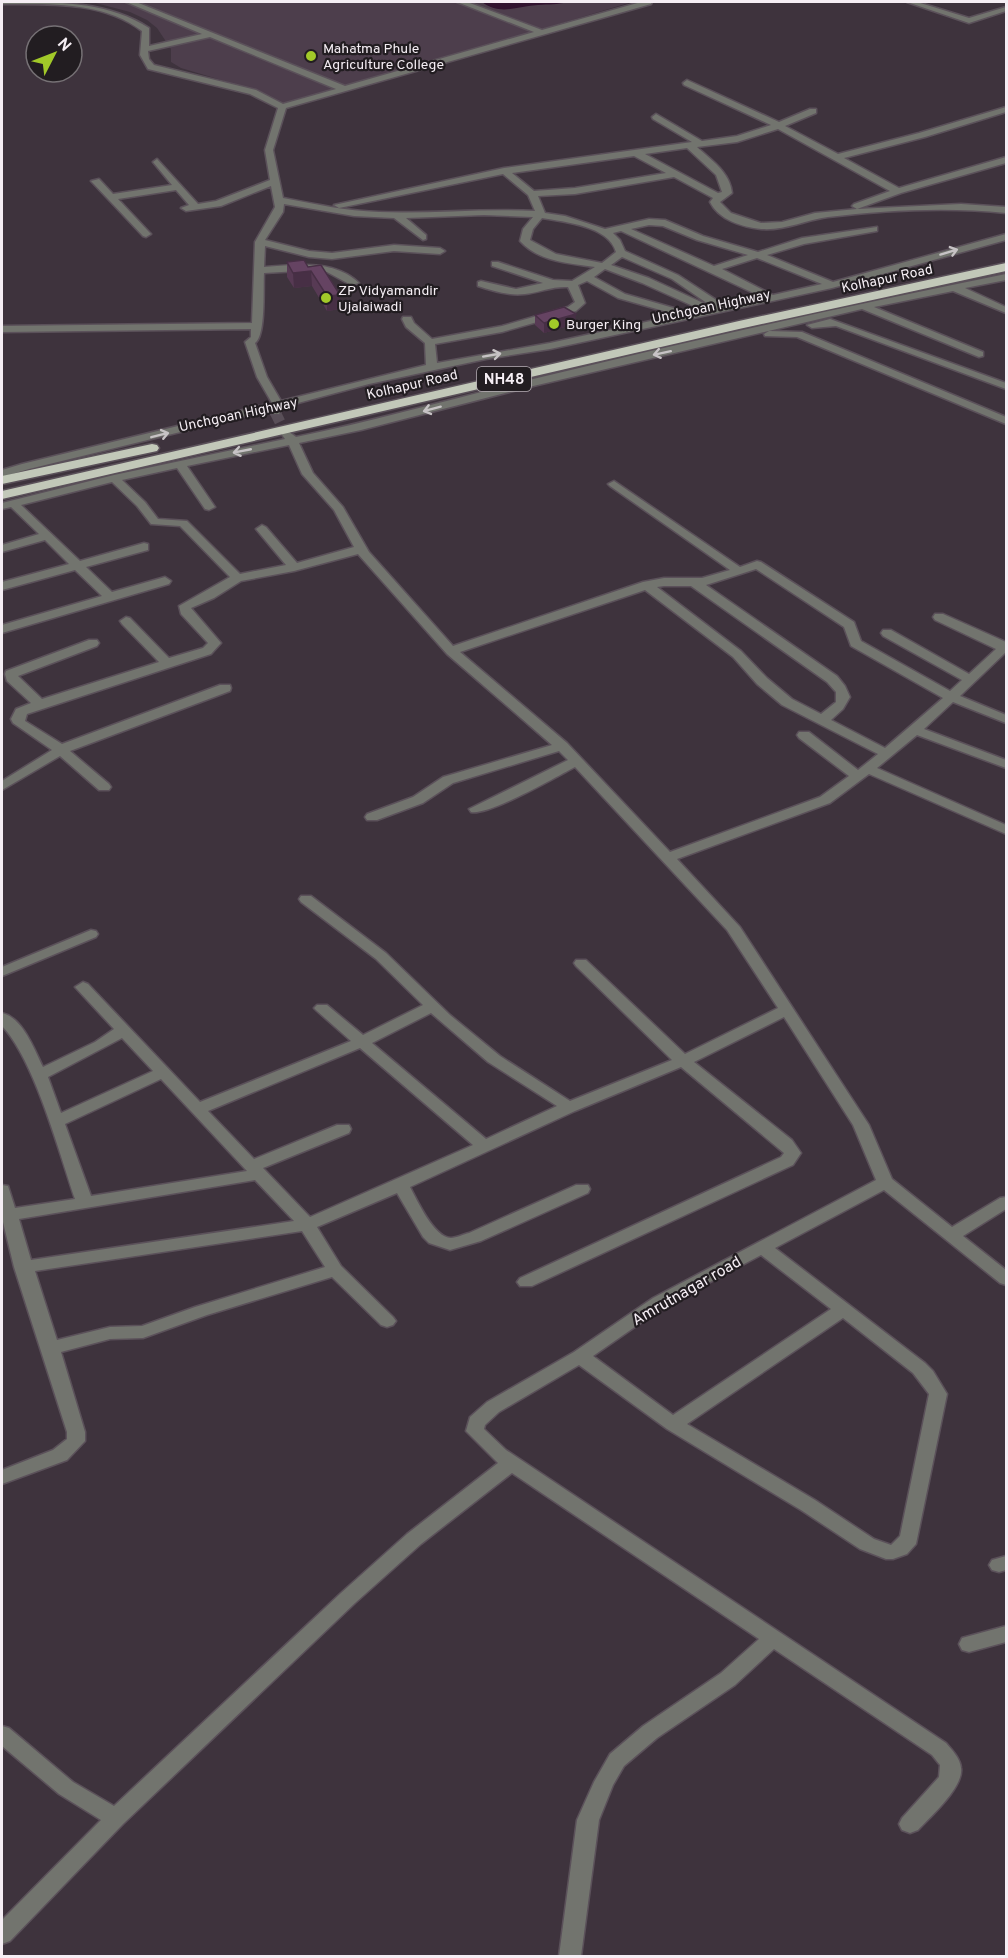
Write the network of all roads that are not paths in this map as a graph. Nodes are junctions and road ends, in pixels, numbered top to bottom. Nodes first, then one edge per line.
1 (2, 2) edge
2 (130, 2) edge
3 (461, 2) edge
4 (648, 2) edge
5 (911, 2) edge
6 (1006, 9) edge
7 (543, 33) junction
8 (209, 35) junction
9 (144, 49) junction
10 (687, 82) dead end
11 (346, 90) junction
12 (282, 107) junction
13 (1006, 109) edge
14 (813, 111) dead end
15 (656, 117) dead end
16 (778, 125) junction
17 (701, 144) junction
18 (689, 145) junction
19 (634, 152) junction
20 (837, 158) junction
21 (1006, 160) edge
22 (157, 162) dead end
23 (504, 171) junction
24 (674, 174) junction
25 (96, 181) dead end
26 (274, 182) junction
27 (179, 187) junction
28 (898, 191) junction
29 (532, 194) junction
30 (111, 197) junction
31 (718, 197) junction
32 (279, 200) junction
33 (321, 207) junction
34 (1006, 210) edge
35 (837, 213) junction
36 (541, 214) junction
37 (396, 215) junction
38 (623, 228) junction
39 (874, 229) dead end
40 (606, 232) junction
41 (146, 234) dead end
42 (423, 237) dead end
43 (1006, 237) edge
44 (260, 242) junction
45 (440, 250) dead end
46 (621, 253) junction
47 (758, 255) junction
48 (1006, 257) edge
49 (495, 264) dead end
50 (604, 266) junction
51 (1006, 267) edge
52 (713, 269) junction
53 (258, 270) junction
54 (588, 277) junction
55 (1006, 277) edge
56 (552, 283) junction
57 (354, 284) dead end
58 (481, 284) dead end
59 (573, 284) junction
60 (832, 285) junction
61 (956, 288) junction
62 (772, 298) junction
63 (864, 306) junction
64 (717, 310) junction
65 (1006, 310) edge
66 (691, 316) junction
67 (406, 319) dead end
68 (258, 326) junction
69 (2, 329) edge
70 (531, 329) dead end
71 (786, 333) junction
72 (430, 342) junction
73 (555, 345) junction
74 (692, 347) junction
75 (979, 354) dead end
76 (432, 367) junction
77 (1006, 386) edge
78 (276, 408) junction
79 (1006, 422) edge
80 (289, 437) junction
81 (180, 464) junction
82 (2, 474) edge
83 (114, 478) junction
84 (2, 480) edge
85 (614, 484) dead end
86 (9, 503) edge
87 (209, 507) dead end
88 (2, 513) edge
89 (262, 529) dead end
90 (46, 536) junction
91 (144, 547) dead end
92 (2, 549) edge
93 (361, 549) junction
94 (75, 565) junction
95 (294, 567) junction
96 (738, 571) junction
97 (237, 578) junction
98 (165, 581) dead end
99 (692, 581) junction
100 (647, 585) junction
101 (2, 586) edge
102 (110, 597) junction
103 (939, 616) dead end
104 (126, 621) dead end
105 (2, 629) edge
106 (886, 633) dead end
107 (93, 643) dead end
108 (909, 646) junction
109 (1005, 647) edge
110 (451, 651) junction
111 (881, 658) junction
112 (167, 663) junction
113 (969, 679) junction
114 (225, 688) dead end
115 (948, 697) junction
116 (40, 704) junction
117 (1006, 719) edge
118 (821, 721) junction
119 (915, 730) junction
120 (804, 735) dead end
121 (562, 746) junction
122 (60, 749) junction
123 (887, 754) junction
124 (577, 761) junction
125 (1006, 764) edge
126 (863, 773) junction
127 (2, 786) edge
128 (104, 787) dead end
129 (476, 809) dead end
130 (372, 817) dead end
131 (1006, 830) edge
132 (668, 858) junction
133 (306, 900) dead end
134 (91, 934) dead end
135 (581, 963) dead end
136 (2, 972) edge
137 (83, 987) dead end
138 (432, 1006) junction
139 (322, 1008) dead end
140 (787, 1010) junction
141 (2, 1018) edge
142 (124, 1029) junction
143 (361, 1042) junction
144 (683, 1061) junction
145 (163, 1072) junction
146 (39, 1075) junction
147 (569, 1107) junction
148 (198, 1109) junction
149 (56, 1122) junction
150 (343, 1129) dead end
151 (484, 1146) junction
152 (256, 1170) junction
153 (885, 1182) junction
154 (400, 1185) junction
155 (582, 1189) dead end
156 (2, 1190) edge
157 (1006, 1202) edge
158 (85, 1203) junction
159 (8, 1215) junction
160 (307, 1225) junction
161 (952, 1235) junction
162 (762, 1247) junction
163 (22, 1267) junction
164 (335, 1270) junction
165 (1006, 1279) edge
166 (526, 1282) dead end
167 (844, 1309) junction
168 (387, 1321) dead end
169 (52, 1348) junction
170 (580, 1356) junction
171 (673, 1424) junction
172 (512, 1463) junction
173 (2, 1477) edge
174 (1006, 1634) edge
175 (772, 1639) junction
176 (969, 1644) dead end
177 (2, 1734) edge
178 (116, 1818) junction
179 (910, 1824) dead end
180 (2, 1934) edge
181 (570, 1956) edge

1 - 9 street
2 - 8 street
3 - 7 street
4 - 7 street
5 - 6 street
7 - 11 street
8 - 9 street
8 - 11 street
9 - 12 street
10 - 16 street
11 - 12 street
12 - 26 street
13 - 20 street
14 - 16 street
15 - 17 street
16 - 17 street
16 - 20 street
17 - 18 street
18 - 19 street
18 - 31 street
19 - 23 street
19 - 24 street
20 - 28 street
21 - 28 street
22 - 27 street
23 - 29 street
23 - 33 street
24 - 29 street
24 - 31 street
25 - 30 street
26 - 27 street
26 - 32 street
27 - 30 street
28 - 35 street
29 - 36 street
30 - 41 street
31 - 35 street
32 - 33 street
32 - 44 street
33 - 37 street
34 - 35 street
36 - 37 street
36 - 40 street
36 - 50 street
37 - 42 street
38 - 40 street
38 - 47 street
38 - 52 street
39 - 47 street
40 - 46 street
60 -> 43 street
44 - 45 street
44 - 53 street
46 - 50 street
46 - 64 street
47 - 52 street
47 - 60 street
48 - 84 highway, Unchgoan Highway / NH48
49 - 56 street
50 - 54 street
50 - 64 street
51 - 86 highway, Kolhapur Road / NH48
52 - 62 street
53 - 57 street
53 - 68 street
54 - 59 street
54 - 66 street
55 - 61 street
56 - 58 street
56 - 59 street
59 - 72 street
60 - 62 street
61 - 63 street
61 - 65 street
62 - 64 street
63 - 74 street
63 - 75 street
64 - 66 street
66 - 73 street
67 - 72 street
68 - 69 street
68 - 78 street
70 - 73 street
71 - 74 street
71 - 77 street
71 - 79 street
72 - 76 street
76 -> 73 street
74 -> 80 street
76 - 78 street
82 -> 78 street
80 -> 81 street
80 - 93 street
81 - 83 street
81 - 87 street
83 - 86 street
83 - 97 street
85 - 96 street
86 - 88 street
86 - 90 street
89 - 95 street
90 - 92 street
90 - 94 street
91 - 94 street
93 - 95 street
93 - 110 street
94 - 101 street
94 - 102 street
95 - 97 street
96 - 99 street
96 - 111 street
97 - 112 street
98 - 102 street
99 - 100 street
99 - 118 street
100 - 110 street
100 - 118 street
102 - 105 street
103 - 109 street
104 - 112 street
106 - 108 street
107 - 116 street
108 - 111 street
108 - 113 street
109 - 113 street
110 - 121 street
111 - 115 street
112 - 116 street
113 - 115 street
114 - 122 street
115 - 117 street
115 - 119 street
116 - 122 street
118 - 123 street
119 - 123 street
119 - 125 street
120 - 126 street
121 - 124 street
121 - 130 street
122 - 127 street
122 - 128 street
123 - 126 street
124 - 129 street
124 - 132 street
126 - 131 street
126 - 132 street
132 - 140 street
133 - 138 street
134 - 136 street
135 - 144 street
137 - 142 street
138 - 143 street
138 - 147 street
139 - 143 street
140 - 144 street
140 - 153 street
141 - 146 street
142 - 145 street
142 - 146 street
143 - 148 street
143 - 151 street
144 - 147 street
144 - 166 street
145 - 148 street
145 - 149 street
146 - 149 street
147 - 151 street
148 - 152 street
149 - 158 street
150 - 152 street
151 - 154 street
152 - 158 street
152 - 160 street
153 - 161 street
153 - 162 street, Amrutnagar road
154 - 155 street
154 - 160 street
156 - 159 street
157 - 161 street
158 - 159 street
159 - 163 street
160 - 163 street
160 - 164 street
161 - 165 street
162 - 167 street
162 - 170 street, Amrutnagar road
163 - 169 street
164 - 168 street
164 - 169 street
167 - 171 street
167 - 171 street
169 - 173 street
170 - 171 street
170 - 172 street, Amrutnagar road
172 - 175 street
172 - 178 street
174 - 176 street
175 - 179 street
175 - 181 street
177 - 178 street
178 - 180 street

